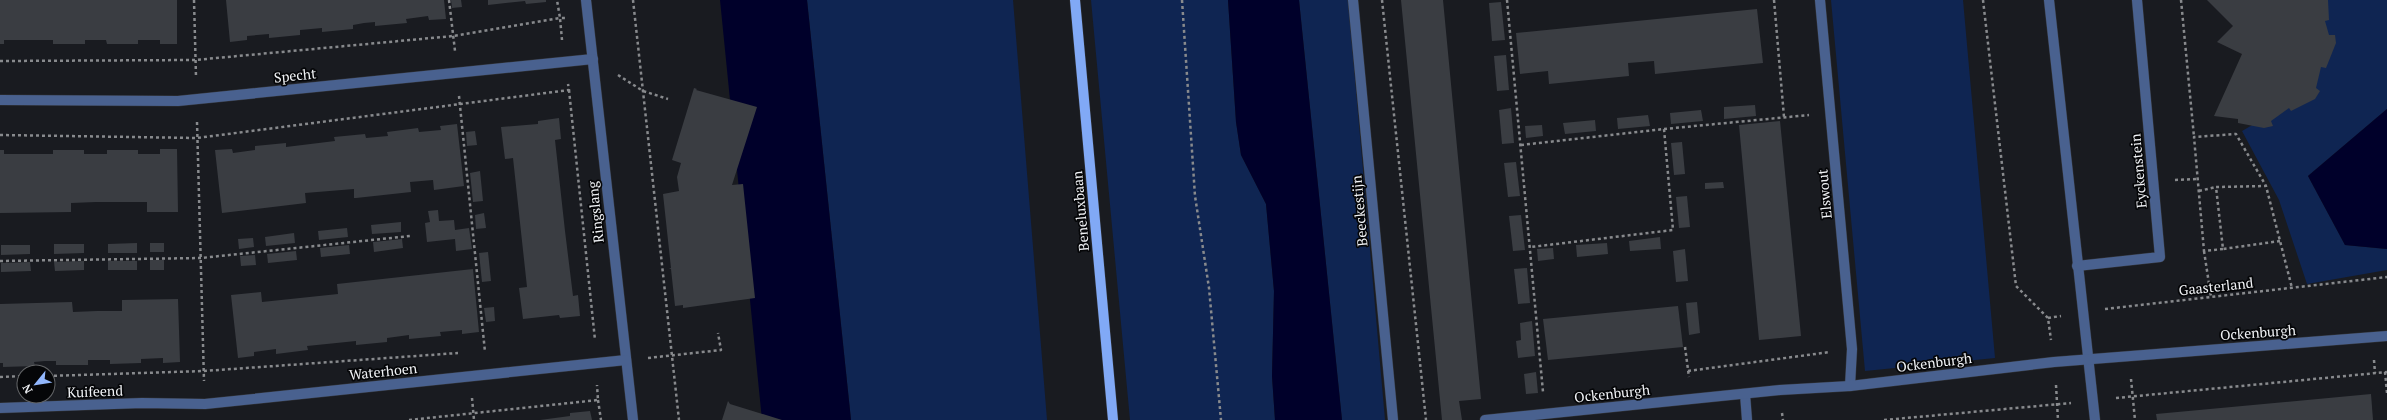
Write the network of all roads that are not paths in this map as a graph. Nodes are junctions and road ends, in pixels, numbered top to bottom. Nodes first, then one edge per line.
1 (586, 0) edge
2 (1075, 0) edge
3 (1353, 0) edge
4 (1820, 0) edge
5 (2049, 0) edge
6 (2137, 0) edge
7 (593, 59) junction
8 (0, 100) edge
9 (2077, 266) junction
10 (2387, 336) edge
11 (2089, 359) junction
12 (626, 360) junction
13 (1850, 386) junction
14 (1745, 394) junction
15 (142, 403) joint
16 (0, 408) edge
17 (633, 420) edge
18 (1113, 420) edge
19 (1394, 420) edge
20 (1485, 420) edge
21 (1747, 420) edge
22 (2095, 420) edge

1 - 7 street, Ringslang
2 - 18 main road, Beneluxbaan
3 - 19 street, Beeckestijn
4 - 13 street, Elswout
5 - 9 street
6 - 9 street, Eyckenstein
7 - 8 street, Specht
7 - 12 street, Ringslang
9 - 11 street
10 - 11 street, Ockenburgh
11 - 13 street, Ockenburgh
11 - 22 street
12 - 15 street, Waterhoen
12 - 17 street, Ringslang
13 - 14 street, Ockenburgh
14 - 20 street, Ockenburgh
14 - 21 street
15 - 16 street, Kuifeend

